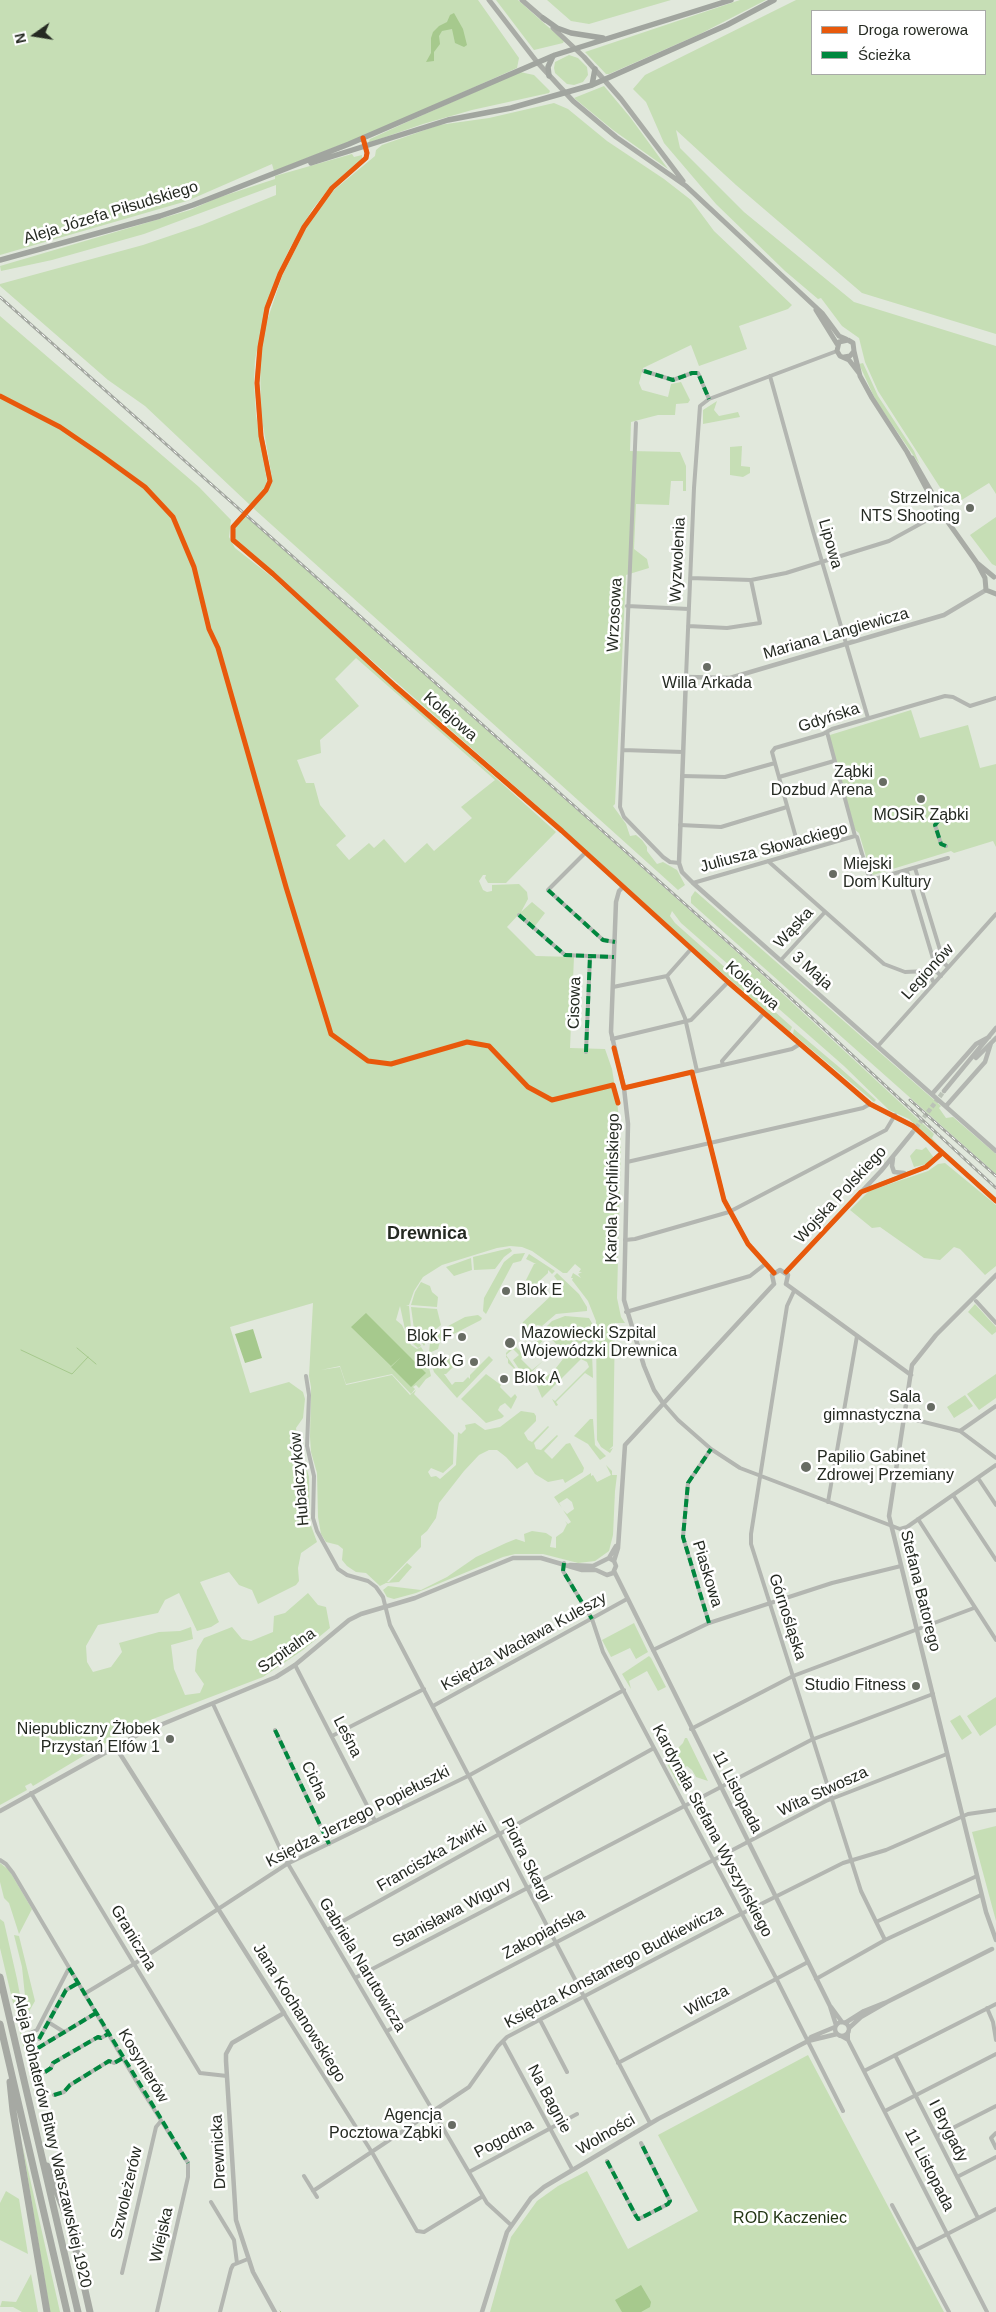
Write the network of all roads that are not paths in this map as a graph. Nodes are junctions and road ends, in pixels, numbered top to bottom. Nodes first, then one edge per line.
1 (489, 0) edge
2 (522, 0) edge
3 (731, 0) edge
4 (774, 0) edge
5 (543, 18) junction
6 (612, 37) junction
7 (575, 48) junction
8 (554, 54) junction
9 (537, 62) junction
10 (595, 69) junction
11 (549, 76) junction
12 (605, 80) junction
13 (592, 85) junction
14 (566, 94) junction
15 (363, 138) junction
16 (366, 147) junction
17 (284, 170) junction
18 (686, 186) junction
19 (0, 260) edge
20 (814, 306) junction
21 (846, 339) junction
22 (837, 344) junction
23 (837, 351) junction
24 (854, 351) junction
25 (844, 357) junction
26 (644, 371) dead end
27 (770, 376) junction
28 (860, 376) junction
29 (709, 399) junction
30 (636, 423) dead end
31 (942, 512) junction
32 (822, 562) junction
33 (977, 563) junction
34 (995, 577) edge
35 (690, 578) junction
36 (751, 580) junction
37 (986, 581) junction
38 (993, 594) edge
39 (627, 606) junction
40 (688, 609) junction
41 (688, 626) junction
42 (846, 644) junction
43 (686, 677) junction
44 (996, 698) edge
45 (868, 718) junction
46 (827, 732) junction
47 (623, 750) junction
48 (683, 752) junction
49 (834, 761) junction
50 (774, 763) junction
51 (682, 776) junction
52 (779, 777) junction
53 (787, 806) junction
54 (620, 808) joint
55 (939, 820) dead end
56 (680, 825) junction
57 (855, 836) junction
58 (946, 846) dead end
59 (586, 852) junction
60 (800, 852) junction
61 (948, 858) dead end
62 (768, 862) junction
63 (679, 863) junction
64 (915, 868) junction
65 (907, 871) junction
66 (694, 883) junction
67 (622, 888) junction
68 (825, 912) junction
69 (996, 914) edge
70 (519, 915) dead end
71 (615, 942) junction
72 (691, 950) junction
73 (590, 956) junction
74 (614, 957) junction
75 (781, 960) junction
76 (948, 967) junction
77 (667, 976) junction
78 (941, 976) junction
79 (728, 982) junction
80 (934, 983) junction
81 (613, 987) junction
82 (764, 1013) junction
83 (686, 1022) junction
84 (996, 1028) edge
85 (989, 1037) junction
86 (996, 1038) edge
87 (612, 1039) junction
88 (991, 1043) junction
89 (800, 1044) junction
90 (878, 1046) junction
91 (586, 1052) dead end
92 (723, 1065) junction
93 (964, 1068) junction
94 (697, 1071) junction
95 (692, 1072) junction
96 (624, 1088) junction
97 (944, 1091) tunnel mouth
98 (932, 1094) junction
99 (870, 1104) junction
100 (946, 1106) junction
101 (895, 1116) junction
102 (912, 1133) tunnel mouth
103 (709, 1144) junction
104 (996, 1151) edge
105 (942, 1153) junction
106 (894, 1157) junction
107 (627, 1162) junction
108 (911, 1172) junction
109 (861, 1192) junction
110 (996, 1201) edge
111 (729, 1212) junction
112 (625, 1240) junction
113 (764, 1265) junction
114 (786, 1272) junction
115 (774, 1273) junction
116 (996, 1275) edge
117 (774, 1284) junction
118 (786, 1284) junction
119 (794, 1291) junction
120 (976, 1301) dead end
121 (626, 1312) junction
122 (996, 1322) edge
123 (857, 1336) junction
124 (910, 1375) junction
125 (306, 1376) dead end
126 (663, 1403) junction
127 (996, 1406) edge
128 (904, 1417) junction
129 (960, 1431) junction
130 (711, 1449) junction
131 (996, 1458) edge
132 (996, 1465) edge
133 (760, 1476) junction
134 (978, 1478) junction
135 (953, 1495) junction
136 (828, 1502) junction
137 (996, 1505) edge
138 (918, 1519) junction
139 (891, 1525) junction
140 (618, 1540) junction
141 (608, 1558) junction
142 (996, 1560) edge
143 (614, 1562) junction
144 (564, 1563) junction
145 (600, 1563) junction
146 (570, 1565) junction
147 (901, 1566) junction
148 (614, 1571) junction
149 (600, 1572) junction
150 (609, 1575) junction
151 (621, 1589) junction
152 (627, 1600) junction
153 (770, 1603) junction
154 (386, 1606) junction
155 (974, 1608) junction
156 (592, 1618) junction
157 (709, 1623) junction
158 (917, 1629) junction
159 (996, 1640) edge
160 (652, 1650) junction
161 (295, 1665) junction
162 (793, 1676) junction
163 (424, 1689) junction
164 (624, 1690) junction
165 (933, 1694) junction
166 (213, 1704) junction
167 (432, 1706) junction
168 (691, 1729) junction
169 (275, 1730) dead end
170 (332, 1736) junction
171 (813, 1739) junction
172 (115, 1746) junction
173 (654, 1748) junction
174 (947, 1754) junction
175 (468, 1776) junction
176 (720, 1787) junction
177 (31, 1793) junction
178 (832, 1798) junction
179 (685, 1805) junction
180 (996, 1810) edge
181 (0, 1811) edge
182 (962, 1817) junction
183 (375, 1822) junction
184 (498, 1833) junction
185 (748, 1842) junction
186 (328, 1844) junction
187 (714, 1859) junction
188 (0, 1860) edge
189 (852, 1860) junction
190 (287, 1864) junction
191 (976, 1876) junction
192 (526, 1888) junction
193 (982, 1895) junction
194 (776, 1898) junction
195 (217, 1908) junction
196 (742, 1913) junction
197 (876, 1922) junction
198 (327, 1930) junction
199 (885, 1940) junction
200 (996, 1940) edge
201 (555, 1942) junction
202 (994, 1951) edge
203 (808, 1962) junction
204 (134, 1964) junction
205 (69, 1968) junction
206 (0, 1977) edge
207 (356, 1978) junction
208 (776, 1978) junction
209 (816, 1979) junction
210 (78, 1982) junction
211 (84, 1994) junction
212 (584, 1997) junction
213 (888, 2002) junction
214 (996, 2004) edge
215 (830, 2006) junction
216 (987, 2008) junction
217 (284, 2012) junction
218 (96, 2013) junction
219 (540, 2020) junction
220 (48, 2022) junction
221 (843, 2022) junction
222 (0, 2024) edge
223 (835, 2026) junction
224 (848, 2030) junction
225 (386, 2031) junction
226 (64, 2032) junction
227 (30, 2033) dead end
228 (108, 2034) junction
229 (839, 2035) junction
230 (39, 2039) dead end
231 (848, 2040) junction
232 (996, 2040) edge
233 (503, 2041) junction
234 (808, 2041) junction
235 (38, 2048) dead end
236 (7, 2052) junction
237 (996, 2054) edge
238 (895, 2055) junction
239 (123, 2058) junction
240 (618, 2063) junction
241 (864, 2071) junction
242 (44, 2072) dead end
243 (567, 2072) dead end
244 (227, 2076) junction
245 (54, 2095) dead end
246 (915, 2095) junction
247 (996, 2106) edge
248 (433, 2111) junction
249 (843, 2111) dead end
250 (885, 2111) junction
251 (577, 2114) dead end
252 (162, 2120) junction
253 (650, 2123) junction
254 (550, 2128) junction
255 (996, 2134) edge
256 (937, 2136) junction
257 (640, 2143) dead end
258 (996, 2148) edge
259 (372, 2152) junction
260 (42, 2157) junction
261 (996, 2157) edge
262 (607, 2161) dead end
263 (188, 2163) joint
264 (572, 2169) junction
265 (469, 2172) junction
266 (304, 2176) dead end
267 (957, 2177) junction
268 (313, 2191) junction
269 (483, 2196) junction
270 (317, 2197) dead end
271 (211, 2202) dead end
272 (892, 2205) dead end
273 (996, 2209) edge
274 (978, 2218) junction
275 (511, 2225) junction
276 (948, 2234) junction
277 (916, 2250) junction
278 (248, 2259) junction
279 (237, 2263) junction
280 (122, 2273) dead end
281 (47, 2312) edge
282 (67, 2312) edge
283 (78, 2312) edge
284 (90, 2312) edge
285 (157, 2312) edge
286 (220, 2312) edge
287 (275, 2312) edge
288 (482, 2312) edge
289 (949, 2312) edge
290 (987, 2312) edge

1 - 9 main road
2 - 5 main road
3 - 6 main road
4 - 12 main road
5 - 6 main road
5 - 7 main road
6 - 7 main road
7 - 8 main road
7 - 10 main road
8 - 9 main road, Aleja Józefa Piłsudskiego
8 - 11 main road
9 - 11 main road
9 - 15 main road, Aleja Józefa Piłsudskiego
10 - 12 main road
10 - 13 main road
11 - 14 main road
12 - 13 main road
12 - 18 main road
13 - 14 main road
14 - 16 main road, Aleja Józefa Piłsudskiego
14 - 18 main road
15 - 16 street
15 - 17 main road, Aleja Józefa Piłsudskiego
16 - 17 main road, Aleja Józefa Piłsudskiego
16 - 59 street, Kolejowa
17 - 19 main road, Aleja Józefa Piłsudskiego
18 - 20 main road
20 - 21 main road
20 - 22 main road
21 - 22 main road
21 - 24 main road
22 - 23 main road
23 - 25 main road
23 - 27 street
24 - 25 main road
24 - 28 main road
25 - 28 main road
26 - 29 street
27 - 29 street
27 - 32 street, Lipowa
28 - 31 main road
29 - 35 street, Wyzwolenia
30 - 39 street, Wrzosowa
31 - 32 street
31 - 33 main road
32 - 36 street
32 - 42 street, Lipowa
33 - 34 main road
33 - 37 main road
34 - 37 main road
35 - 36 street
35 - 40 street, Wyzwolenia
36 - 41 street
37 - 38 main road
38 - 42 street, Mariana Langiewicza
39 - 40 street
39 - 47 street, Wrzosowa
40 - 41 street, Wyzwolenia
41 - 43 street, Wyzwolenia
42 - 43 street, Mariana Langiewicza
42 - 45 street, Lipowa
43 - 48 street, Wyzwolenia
44 - 45 street, Gdyńska
45 - 46 street, Gdyńska
46 - 49 street
46 - 50 street, Gdyńska
47 - 48 street
47 - 54 street, Wrzosowa
48 - 51 street, Wyzwolenia
49 - 52 street
49 - 57 street
50 - 51 street
50 - 52 street
51 - 56 street, Wyzwolenia
52 - 53 street
53 - 56 street
53 - 60 street
54 - 63 street, 3 Maja
55 - 58 street
56 - 63 street, Wyzwolenia
57 - 60 street, Juliusza Słowackiego
57 - 65 street, Juliusza Słowackiego
59 - 67 street, Kolejowa
59 - 71 street
60 - 62 street, Juliusza Słowackiego
61 - 64 street, Juliusza Słowackiego
62 - 66 street, Juliusza Słowackiego
62 - 68 street
63 - 66 street, 3 Maja
64 - 65 street, Juliusza Słowackiego
64 - 76 street
65 - 78 street
66 - 75 street, 3 Maja
67 - 71 street, Karola Rychlińskiego
67 - 72 street, Kolejowa
68 - 75 street, Wąska
68 - 80 street
69 - 76 street, Legionów
70 - 73 street
71 - 74 street, Karola Rychlińskiego
72 - 77 street
72 - 79 street, Kolejowa
73 - 74 street
73 - 91 street, Cisowa
74 - 81 street, Karola Rychlińskiego
75 - 90 street, 3 Maja
76 - 78 street, Legionów
77 - 81 street
77 - 83 street
78 - 80 street, Legionów
79 - 82 street, Kolejowa
79 - 83 street
80 - 90 street, Legionów
81 - 87 street, Karola Rychlińskiego
82 - 89 street, Kolejowa
82 - 92 street
83 - 87 street
83 - 94 street
84 - 85 street
85 - 93 street
85 - 98 street
86 - 88 street
87 - 96 street, Karola Rychlińskiego
88 - 93 street
88 - 100 street
89 - 92 street
89 - 99 street, Kolejowa
90 - 98 street, 3 Maja
92 - 94 street
93 - 97 street
94 - 95 street
95 - 96 street
95 - 103 street
96 - 107 street, Karola Rychlińskiego
98 - 100 street, 3 Maja
99 - 101 street, Kolejowa
99 - 103 street
100 - 104 street, 3 Maja
101 - 105 street, Kolejowa
101 - 111 street
102 - 106 street, Wojska Polskiego
103 - 107 street
103 - 111 street
105 - 108 street
105 - 110 street, Kolejowa
106 - 108 street
106 - 109 street, Wojska Polskiego
107 - 112 street, Karola Rychlińskiego
108 - 109 street
109 - 114 street, Wojska Polskiego
111 - 112 street
111 - 113 street
112 - 121 street, Karola Rychlińskiego
113 - 115 street
113 - 121 street
114 - 115 street
114 - 118 street
115 - 117 street
116 - 124 street, Stefana Batorego
117 - 118 street
117 - 126 street
118 - 119 street
119 - 123 street
119 - 133 street, Górnośląska
120 - 122 street
121 - 126 street, Karola Rychlińskiego
123 - 124 street
123 - 136 street
124 - 128 street, Stefana Batorego
125 - 154 street, Hubalczyków
126 - 130 street
126 - 140 street
127 - 129 street
128 - 129 street
128 - 139 street, Stefana Batorego
129 - 131 street
130 - 133 street
130 - 157 street, Piaskowa
132 - 134 street
133 - 136 street
133 - 153 street, Górnośląska
134 - 135 street
134 - 137 street
135 - 138 street
135 - 142 street
136 - 139 street
138 - 139 street
138 - 155 street
139 - 147 street, Stefana Batorego
140 - 141 street
140 - 143 street
141 - 143 street
141 - 145 street
143 - 148 street
144 - 146 street, Szpitalna
144 - 154 street, Szpitalna
144 - 156 street, Kardynała Stefana Wyszyńskiego
145 - 146 street
145 - 149 street
146 - 149 street
147 - 153 street
147 - 158 street, Stefana Batorego
148 - 150 street
148 - 151 street
149 - 150 street
150 - 151 street
151 - 152 street, 11 Listopada
152 - 156 street, Księdza Wacława Kuleszy
152 - 160 street, 11 Listopada
153 - 157 street
153 - 162 street, Górnośląska
154 - 161 street, Szpitalna
154 - 163 street, Piotra Skargi
155 - 158 street
155 - 159 street
156 - 164 street, Kardynała Stefana Wyszyńskiego
156 - 167 street, Księdza Wacława Kuleszy
157 - 160 street
158 - 162 street
158 - 165 street, Stefana Batorego
160 - 168 street, 11 Listopada
161 - 166 street, Szpitalna
161 - 170 street, Leśna
162 - 168 street
162 - 171 street, Górnośląska
163 - 167 street, Piotra Skargi
163 - 170 street
164 - 173 street, Kardynała Stefana Wyszyńskiego
164 - 175 street, Księdza Jerzego Popiełuszki
165 - 171 street, Stanisława Wigury
165 - 174 street, Stefana Batorego
166 - 172 street, Szpitalna
166 - 190 street, Gabriela Narutowicza
167 - 175 street, Piotra Skargi
168 - 176 street, 11 Listopada
169 - 186 street, Cicha
170 - 183 street, Leśna
171 - 176 street, Stanisława Wigury
171 - 178 street, Górnośląska
172 - 177 street, Szpitalna
172 - 195 street, Jana Kochanowskiego
173 - 179 street, Kardynała Stefana Wyszyńskiego
173 - 184 street, Franciszka Żwirki
174 - 178 street, Wita Stwosza
174 - 182 street, Stefana Batorego
175 - 183 street, Księdza Jerzego Popiełuszki
175 - 184 street, Piotra Skargi
176 - 179 street, Stanisława Wigury
176 - 185 street, 11 Listopada
177 - 181 street, Szpitalna
177 - 204 street, Graniczna
178 - 185 street, Wita Stwosza
178 - 189 street, Górnośląska
179 - 187 street, Kardynała Stefana Wyszyńskiego
179 - 192 street, Stanisława Wigury
180 - 182 street, Księdza Konstantego Budkiewicza
182 - 189 street, Księdza Konstantego Budkiewicza
182 - 191 street, Stefana Batorego
183 - 186 street, Księdza Jerzego Popiełuszki
184 - 192 street, Piotra Skargi
184 - 198 street, Franciszka Żwirki
185 - 187 street, Wita Stwosza
185 - 194 street, 11 Listopada
186 - 190 street, Księdza Jerzego Popiełuszki
187 - 196 street, Kardynała Stefana Wyszyńskiego
187 - 201 street, Zakopiańska
188 - 205 street, Kosynierów
189 - 194 street, Księdza Konstantego Budkiewicza
189 - 197 street, Górnośląska
190 - 195 street, Księdza Jerzego Popiełuszki
190 - 198 street, Gabriela Narutowicza
191 - 193 street, Stefana Batorego
191 - 197 street
192 - 201 street, Piotra Skargi
192 - 207 street, Stanisława Wigury
193 - 199 street
193 - 200 street, Stefana Batorego
194 - 196 street, Księdza Konstantego Budkiewicza
194 - 203 street, 11 Listopada
195 - 204 street, Księdza Jerzego Popiełuszki
195 - 217 street, Jana Kochanowskiego
196 - 208 street, Kardynała Stefana Wyszyńskiego
196 - 212 street, Księdza Konstantego Budkiewicza
197 - 199 street, Górnośląska
198 - 207 street, Gabriela Narutowicza
199 - 209 street
200 - 202 street
201 - 212 street, Piotra Skargi
201 - 225 street, Zakopiańska
202 - 213 street
203 - 208 street, Wilcza
203 - 209 street, 11 Listopada
204 - 211 street, Księdza Jerzego Popiełuszki
204 - 244 street, Graniczna
205 - 210 street, Kosynierów
205 - 227 street
206 - 260 highway, Aleja Bohaterów Bitwy Warszawskiej 1920
207 - 225 street, Gabriela Narutowicza
208 - 234 street, Kardynała Stefana Wyszyńskiego
208 - 240 street, Wilcza
209 - 215 street, 11 Listopada
210 - 211 street, Kosynierów
210 - 220 street
211 - 218 street, Kosynierów
212 - 219 street, Księdza Konstantego Budkiewicza
212 - 240 street, Piotra Skargi
213 - 221 street
213 - 224 street
214 - 216 street
215 - 221 street, 11 Listopada
215 - 223 street, 11 Listopada
216 - 232 street
216 - 238 street
217 - 244 street, Drewnicka
217 - 259 street, Jana Kochanowskiego
218 - 226 street
218 - 228 street, Kosynierów
219 - 233 street, Księdza Konstantego Budkiewicza
219 - 243 street
220 - 226 street
220 - 230 street
221 - 223 street, Wolności
221 - 224 street, 11 Listopada
222 - 236 highway, Aleja Bohaterów Bitwy Warszawskiej 1920
223 - 229 street, 11 Listopada
223 - 234 street, Wolności
224 - 229 street, Wolności
224 - 231 street, 11 Listopada
225 - 248 street, Gabriela Narutowicza
226 - 235 street
228 - 239 street, Kosynierów
228 - 242 street
229 - 231 street
229 - 234 street, Wolności
231 - 241 street, 11 Listopada
233 - 248 street, Księdza Konstantego Budkiewicza
233 - 254 street, Na Bagnie
234 - 249 street, Kardynała Stefana Wyszyńskiego
234 - 253 street, Wolności
236 - 281 highway
236 - 282 highway, Aleja Bohaterów Bitwy Warszawskiej 1920
237 - 246 street
238 - 241 street
238 - 246 street, I Brygady
239 - 245 street
239 - 252 street, Kosynierów
240 - 253 street, Piotra Skargi
241 - 250 street, 11 Listopada
244 - 278 street, Drewnicka
246 - 250 street
246 - 256 street, I Brygady
247 - 256 street
248 - 259 street, Księdza Konstantego Budkiewicza
248 - 265 street, Gabriela Narutowicza
250 - 276 street, 11 Listopada
251 - 254 street, Pogodna
252 - 263 street, Kosynierów
252 - 280 street, Szwoleżerów
253 - 264 street, Wolności
254 - 264 street, Na Bagnie
254 - 265 street, Pogodna
255 - 258 street
256 - 267 street, I Brygady
257 - 262 street
259 - 268 street, Księdza Konstantego Budkiewicza
259 - 269 street, Jana Kochanowskiego
260 - 283 highway, Aleja Bohaterów Bitwy Warszawskiej 1920
260 - 284 highway
261 - 267 street
263 - 285 street, Wiejska
264 - 275 street, Wolności
265 - 269 street, Gabriela Narutowicza
266 - 268 street
267 - 274 street, I Brygady
268 - 270 street
269 - 275 street, Gabriela Narutowicza
271 - 279 street
272 - 277 street
273 - 274 street
274 - 276 street
275 - 288 street, Wolności
276 - 277 street
276 - 290 street, 11 Listopada
277 - 289 street
278 - 279 street
278 - 287 street, Drewnicka
279 - 286 street

